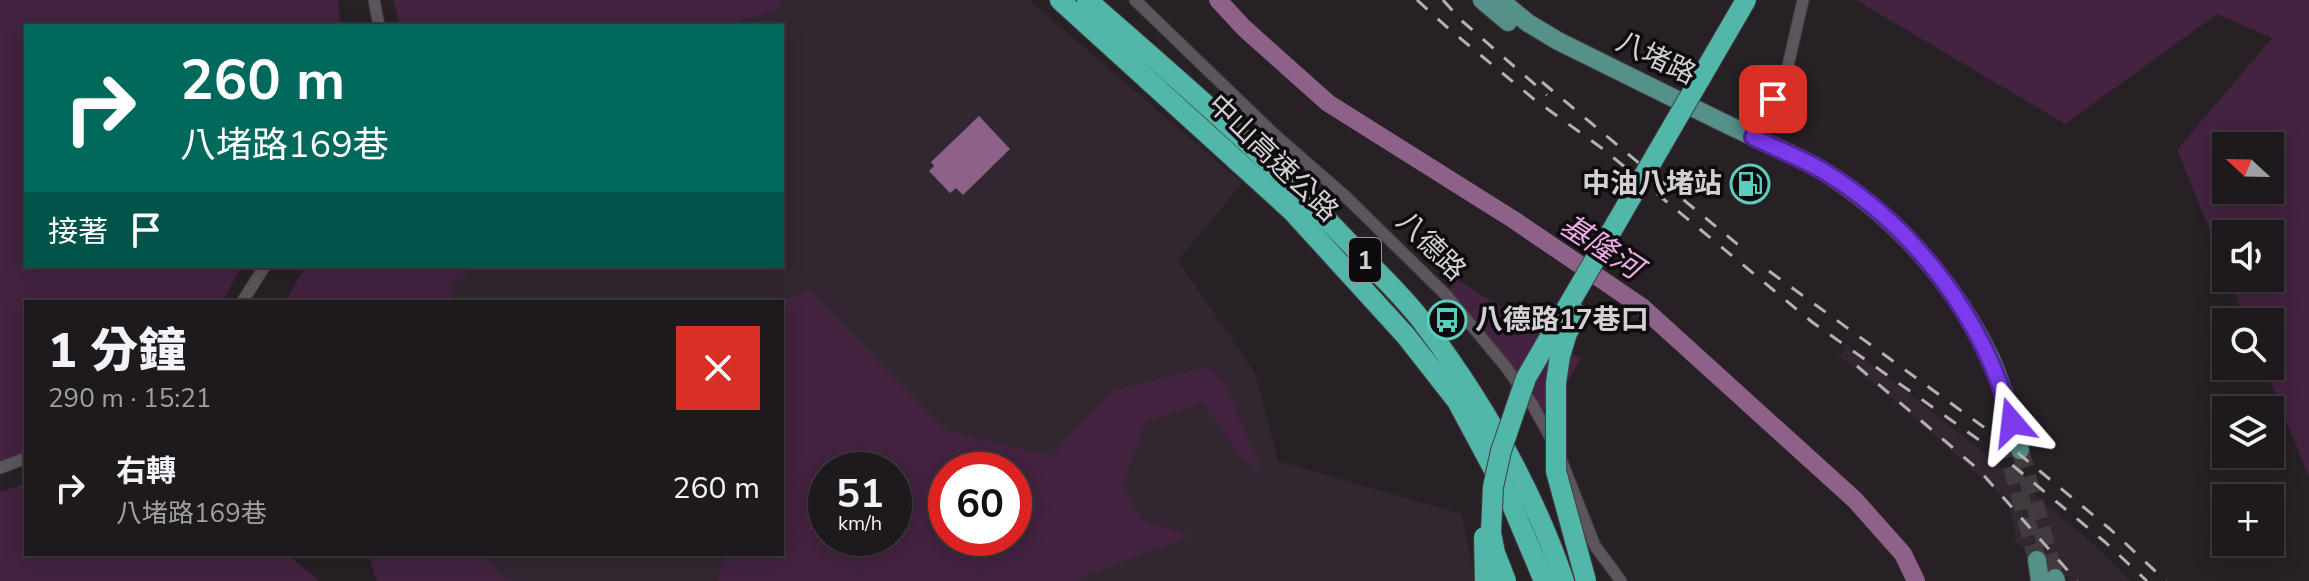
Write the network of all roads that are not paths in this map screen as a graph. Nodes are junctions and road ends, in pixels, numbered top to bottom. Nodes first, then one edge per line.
1 (374, 0) edge
2 (1060, 0) edge
3 (1087, 0) edge
4 (1135, 0) edge
5 (1482, 0) edge
6 (1500, 0) edge
7 (1735, 0) edge
8 (1746, 0) edge
9 (1753, 0) edge
10 (1761, 0) edge
11 (1803, 0) edge
12 (379, 24) edge
13 (1753, 137) junction
14 (264, 268) edge
15 (243, 300) edge
16 (24, 459) edge
17 (0, 468) edge
18 (2037, 560) tunnel mouth
19 (2051, 580) edge
20 (1485, 581) edge
21 (1503, 581) edge
22 (1544, 581) edge
23 (1564, 581) edge
24 (1586, 581) edge
25 (1621, 581) edge

1 - 12 street
2 - 22 highway, 中山高速公路 / 1
3 - 23 highway, 中山高速公路 / 1
4 - 25 street, 八德路
5 - 13 main road, 八堵路
6 - 13 main road, 八堵路
7 - 20 highway, bridge
8 - 21 highway, bridge
9 - 21 highway, bridge
10 - 24 highway, bridge
11 - 13 street
14 - 15 street
16 - 17 street
18 - 19 main road

